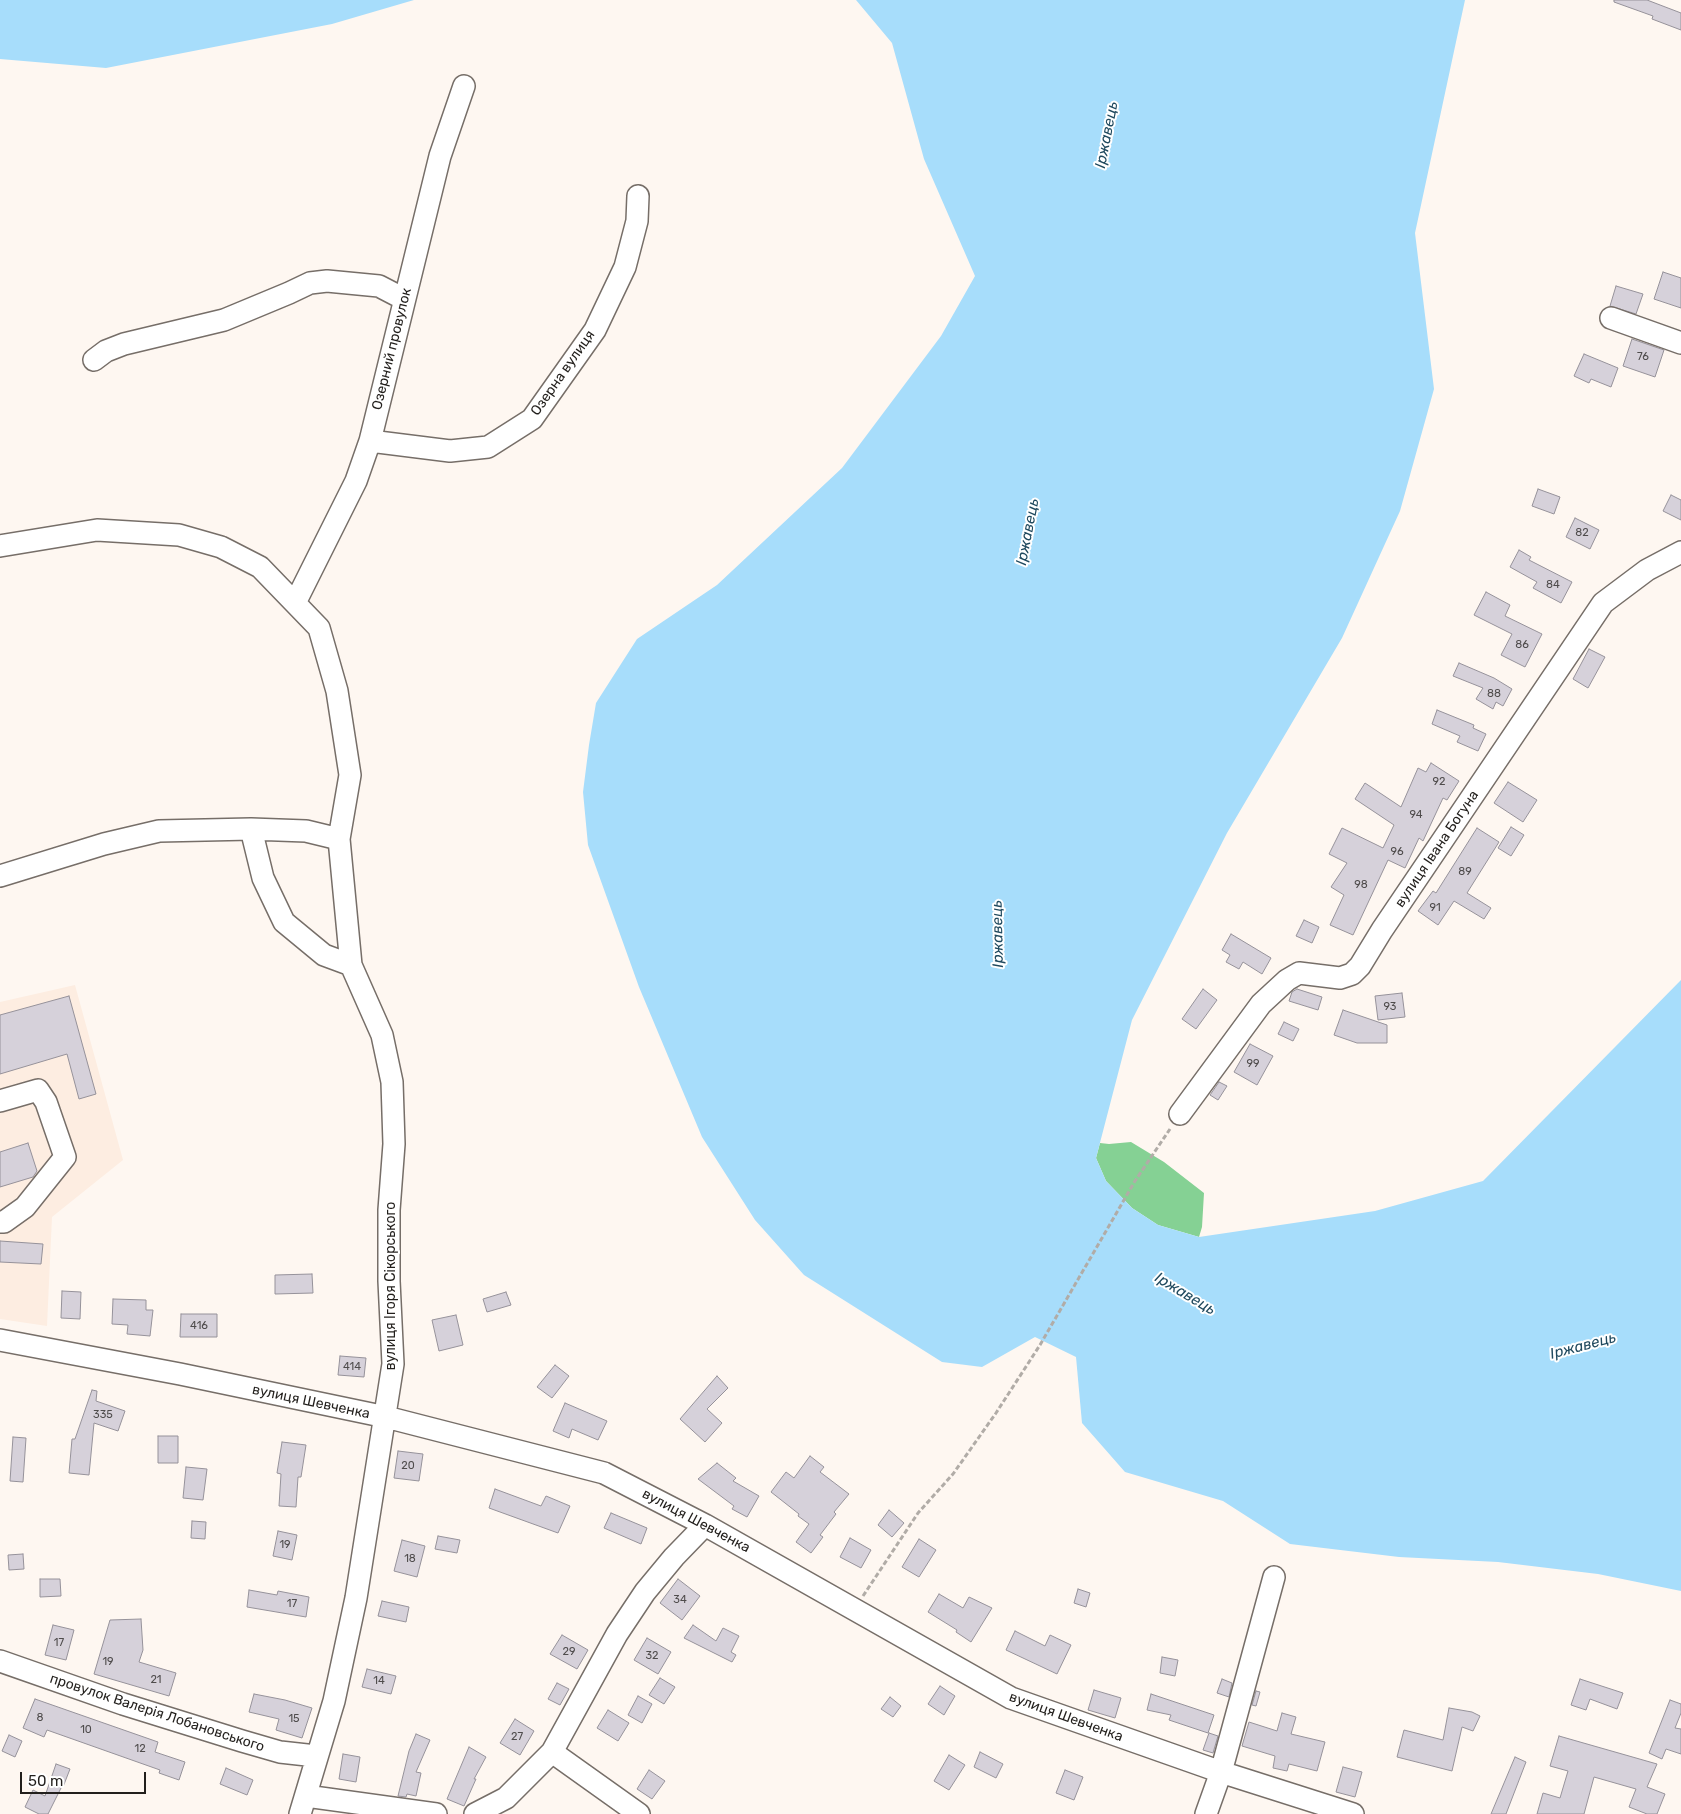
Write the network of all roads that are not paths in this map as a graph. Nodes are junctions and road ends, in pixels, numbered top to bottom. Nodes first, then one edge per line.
1 (464, 86) dead end
2 (638, 196) dead end
3 (404, 299) junction
4 (1612, 318) dead end
5 (1681, 343) edge
6 (94, 360) dead end
7 (370, 441) junction
8 (0, 546) edge
9 (1681, 552) edge
10 (295, 603) junction
11 (251, 829) junction
12 (339, 839) junction
13 (0, 876) edge
14 (351, 965) junction
15 (0, 1101) edge
16 (1180, 1114) road end
17 (0, 1222) edge
18 (0, 1340) edge
19 (386, 1417) junction
20 (705, 1524) junction
21 (1274, 1577) dead end
22 (0, 1661) edge
23 (552, 1752) junction
24 (316, 1756) junction
25 (1221, 1772) junction
26 (303, 1805) edge
27 (436, 1814) edge
28 (475, 1814) edge
29 (639, 1814) edge
30 (1206, 1814) edge
31 (1353, 1814) edge

1 - 3 street, Озерний провулок
2 - 7 street, Озерна вулиця
3 - 6 street
3 - 7 street, Озерний провулок
4 - 5 street
7 - 10 street, Озерний провулок
8 - 10 street, вулиця Ігоря Сікорського
9 - 16 street, вулиця Івана Богуна
10 - 12 street, вулиця Ігоря Сікорського
11 - 12 street
11 - 13 street
11 - 14 street
12 - 14 street, вулиця Ігоря Сікорського
14 - 19 street, вулиця Ігоря Сікорського
15 - 17 street
18 - 19 street, вулиця Шевченка
19 - 20 street, вулиця Шевченка
19 - 24 street, вулиця Ігоря Сікорського
20 - 23 street
20 - 25 street, вулиця Шевченка
21 - 25 street
22 - 24 street, провулок Валерія Лобановського
23 - 28 street
23 - 29 street
24 - 26 street, вулиця Ігоря Сікорського
25 - 30 street
25 - 31 street, вулиця Шевченка
26 - 27 street

